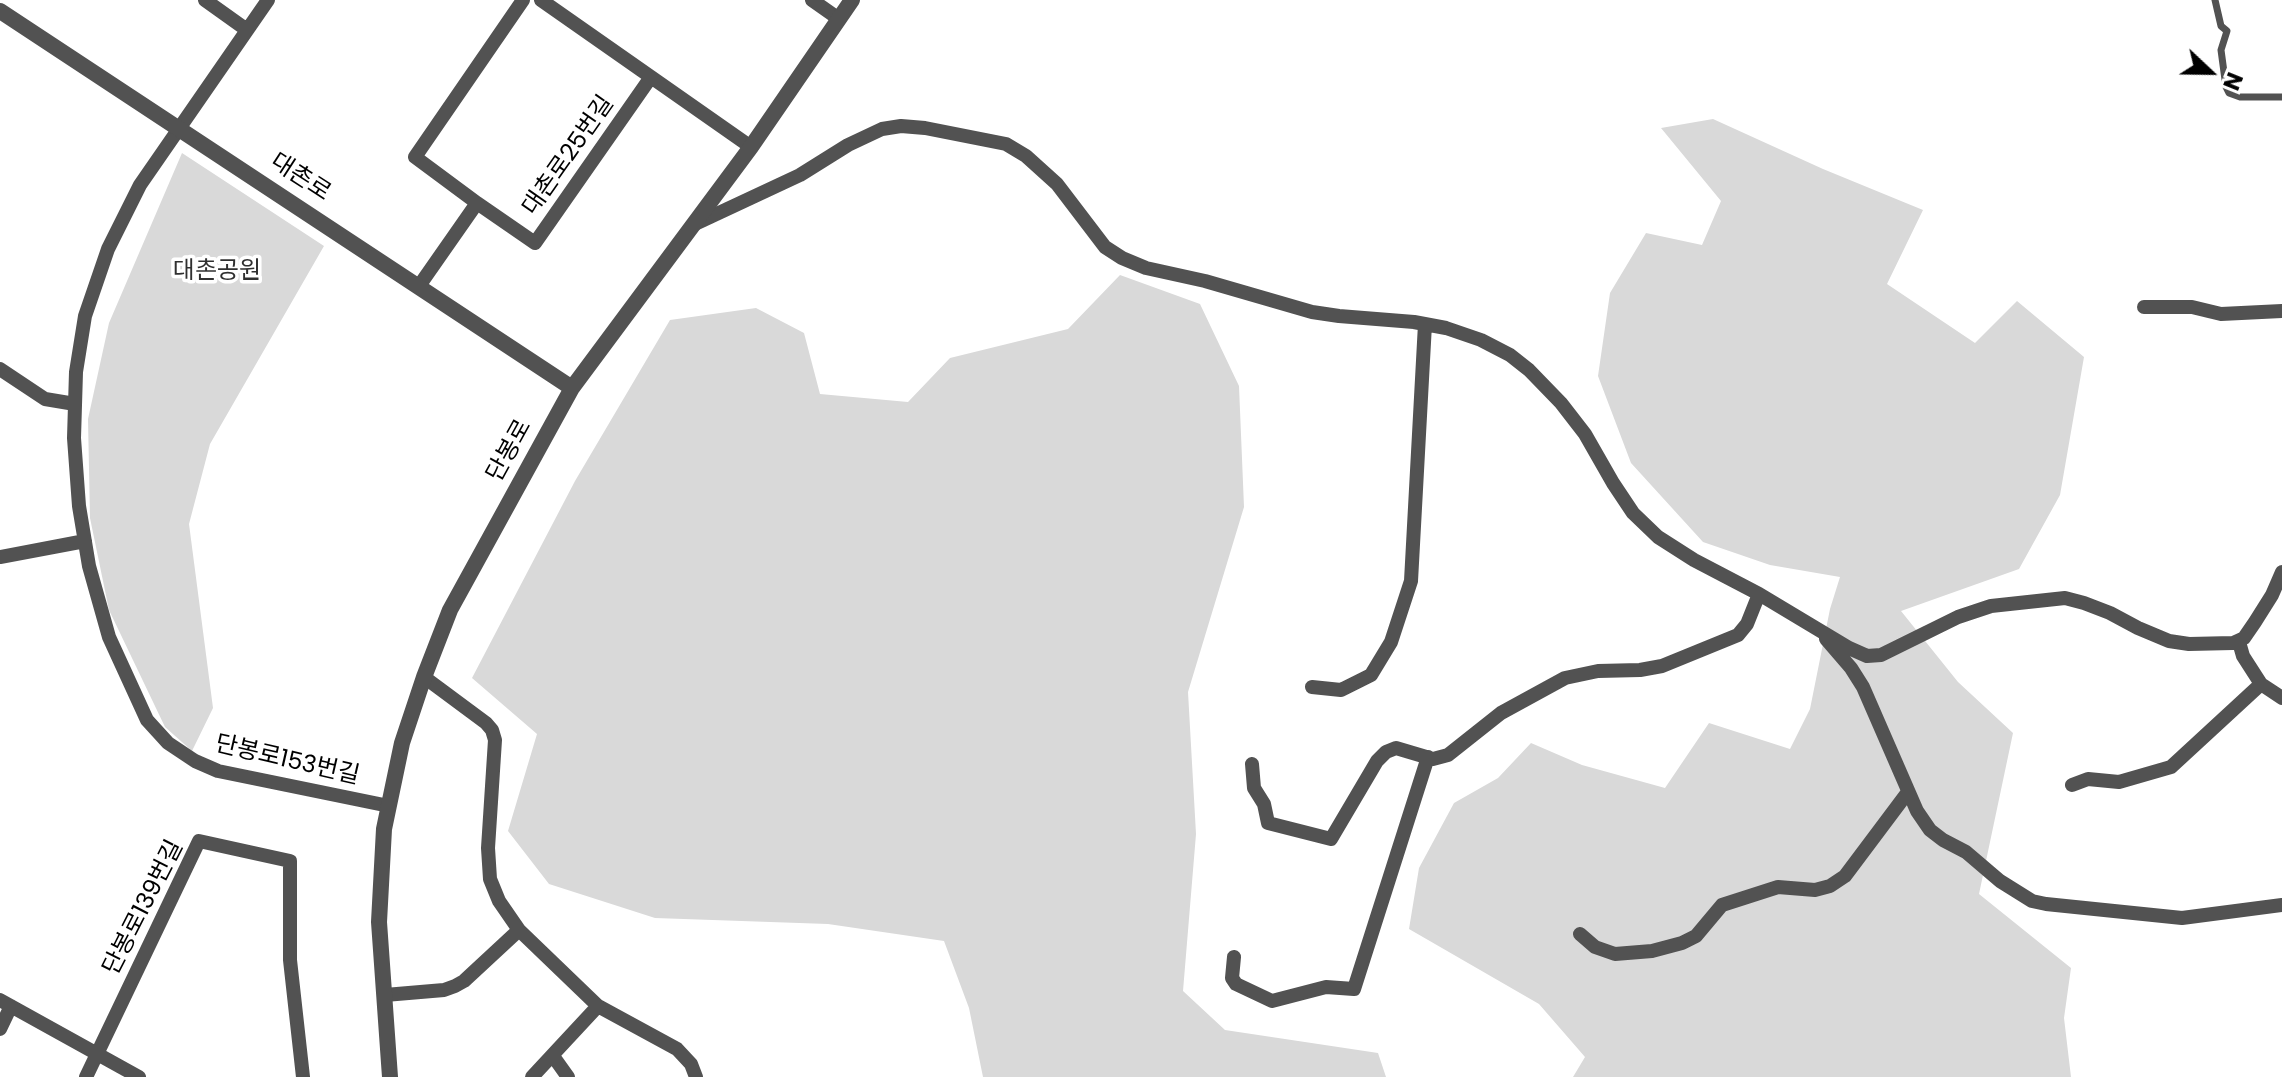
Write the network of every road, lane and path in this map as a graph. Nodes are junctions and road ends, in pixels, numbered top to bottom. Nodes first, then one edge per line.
1 (205, 0) edge
2 (268, 0) edge
3 (523, 0) edge
4 (541, 0) edge
5 (812, 0) edge
6 (852, 0) edge
7 (2215, 0) edge
8 (0, 11) edge
9 (839, 19) junction
10 (247, 30) junction
11 (651, 77) junction
12 (2282, 97) edge
13 (179, 128) junction
14 (751, 147) junction
15 (477, 203) junction
16 (693, 225) junction
17 (419, 286) junction
18 (2144, 307) dead end
19 (2282, 311) edge
20 (1425, 324) junction
21 (0, 369) edge
22 (572, 388) junction
23 (75, 404) junction
24 (85, 541) junction
25 (0, 557) edge
26 (2282, 572) edge
27 (1759, 594) junction
28 (1818, 630) junction
29 (2239, 642) junction
30 (424, 677) junction
31 (2261, 684) junction
32 (1312, 687) dead end
33 (2282, 698) edge
34 (1428, 757) junction
35 (1252, 764) dead end
36 (2072, 785) dead end
37 (1908, 792) junction
38 (389, 806) junction
39 (2282, 905) edge
40 (519, 930) junction
41 (1580, 934) dead end
42 (1234, 957) dead end
43 (385, 995) junction
44 (5, 1003) edge
45 (598, 1006) junction
46 (0, 1029) edge
47 (97, 1054) junction
48 (553, 1056) junction
49 (86, 1077) edge
50 (139, 1077) edge
51 (303, 1077) edge
52 (390, 1077) edge
53 (532, 1077) edge
54 (568, 1077) edge
55 (696, 1077) edge

1 - 10 street
2 - 10 street, 단봉로153번길
3 - 15 street, 대촌로25번길
4 - 11 street
5 - 9 street
6 - 9 street, 단봉로
7 - 12 lane
8 - 13 street, 대촌로
9 - 14 street, 단봉로
10 - 13 street, 단봉로153번길
11 - 14 street
11 - 15 street, 대촌로25번길
13 - 17 street, 대촌로
13 - 23 street, 단봉로153번길
14 - 16 street, 단봉로
15 - 17 street
16 - 20 street
16 - 22 street, 단봉로
17 - 22 street, 대촌로
18 - 19 street
20 - 27 street
20 - 32 street
21 - 23 street
22 - 30 street, 단봉로
23 - 24 street, 단봉로153번길
24 - 25 street
24 - 38 street, 단봉로153번길
26 - 29 street
27 - 28 street
27 - 34 street
28 - 29 street
28 - 37 street
29 - 31 street
30 - 38 street, 단봉로
30 - 40 street
31 - 33 street
31 - 36 street
34 - 35 street
34 - 42 street
37 - 39 street
37 - 41 street
38 - 43 street, 단봉로
40 - 43 street
40 - 45 street
43 - 52 street, 단봉로
44 - 46 street
44 - 47 street
45 - 48 street
45 - 55 street
47 - 49 street, 단봉로139번길
47 - 50 street
47 - 51 street, 단봉로139번길
48 - 53 street
48 - 54 street

